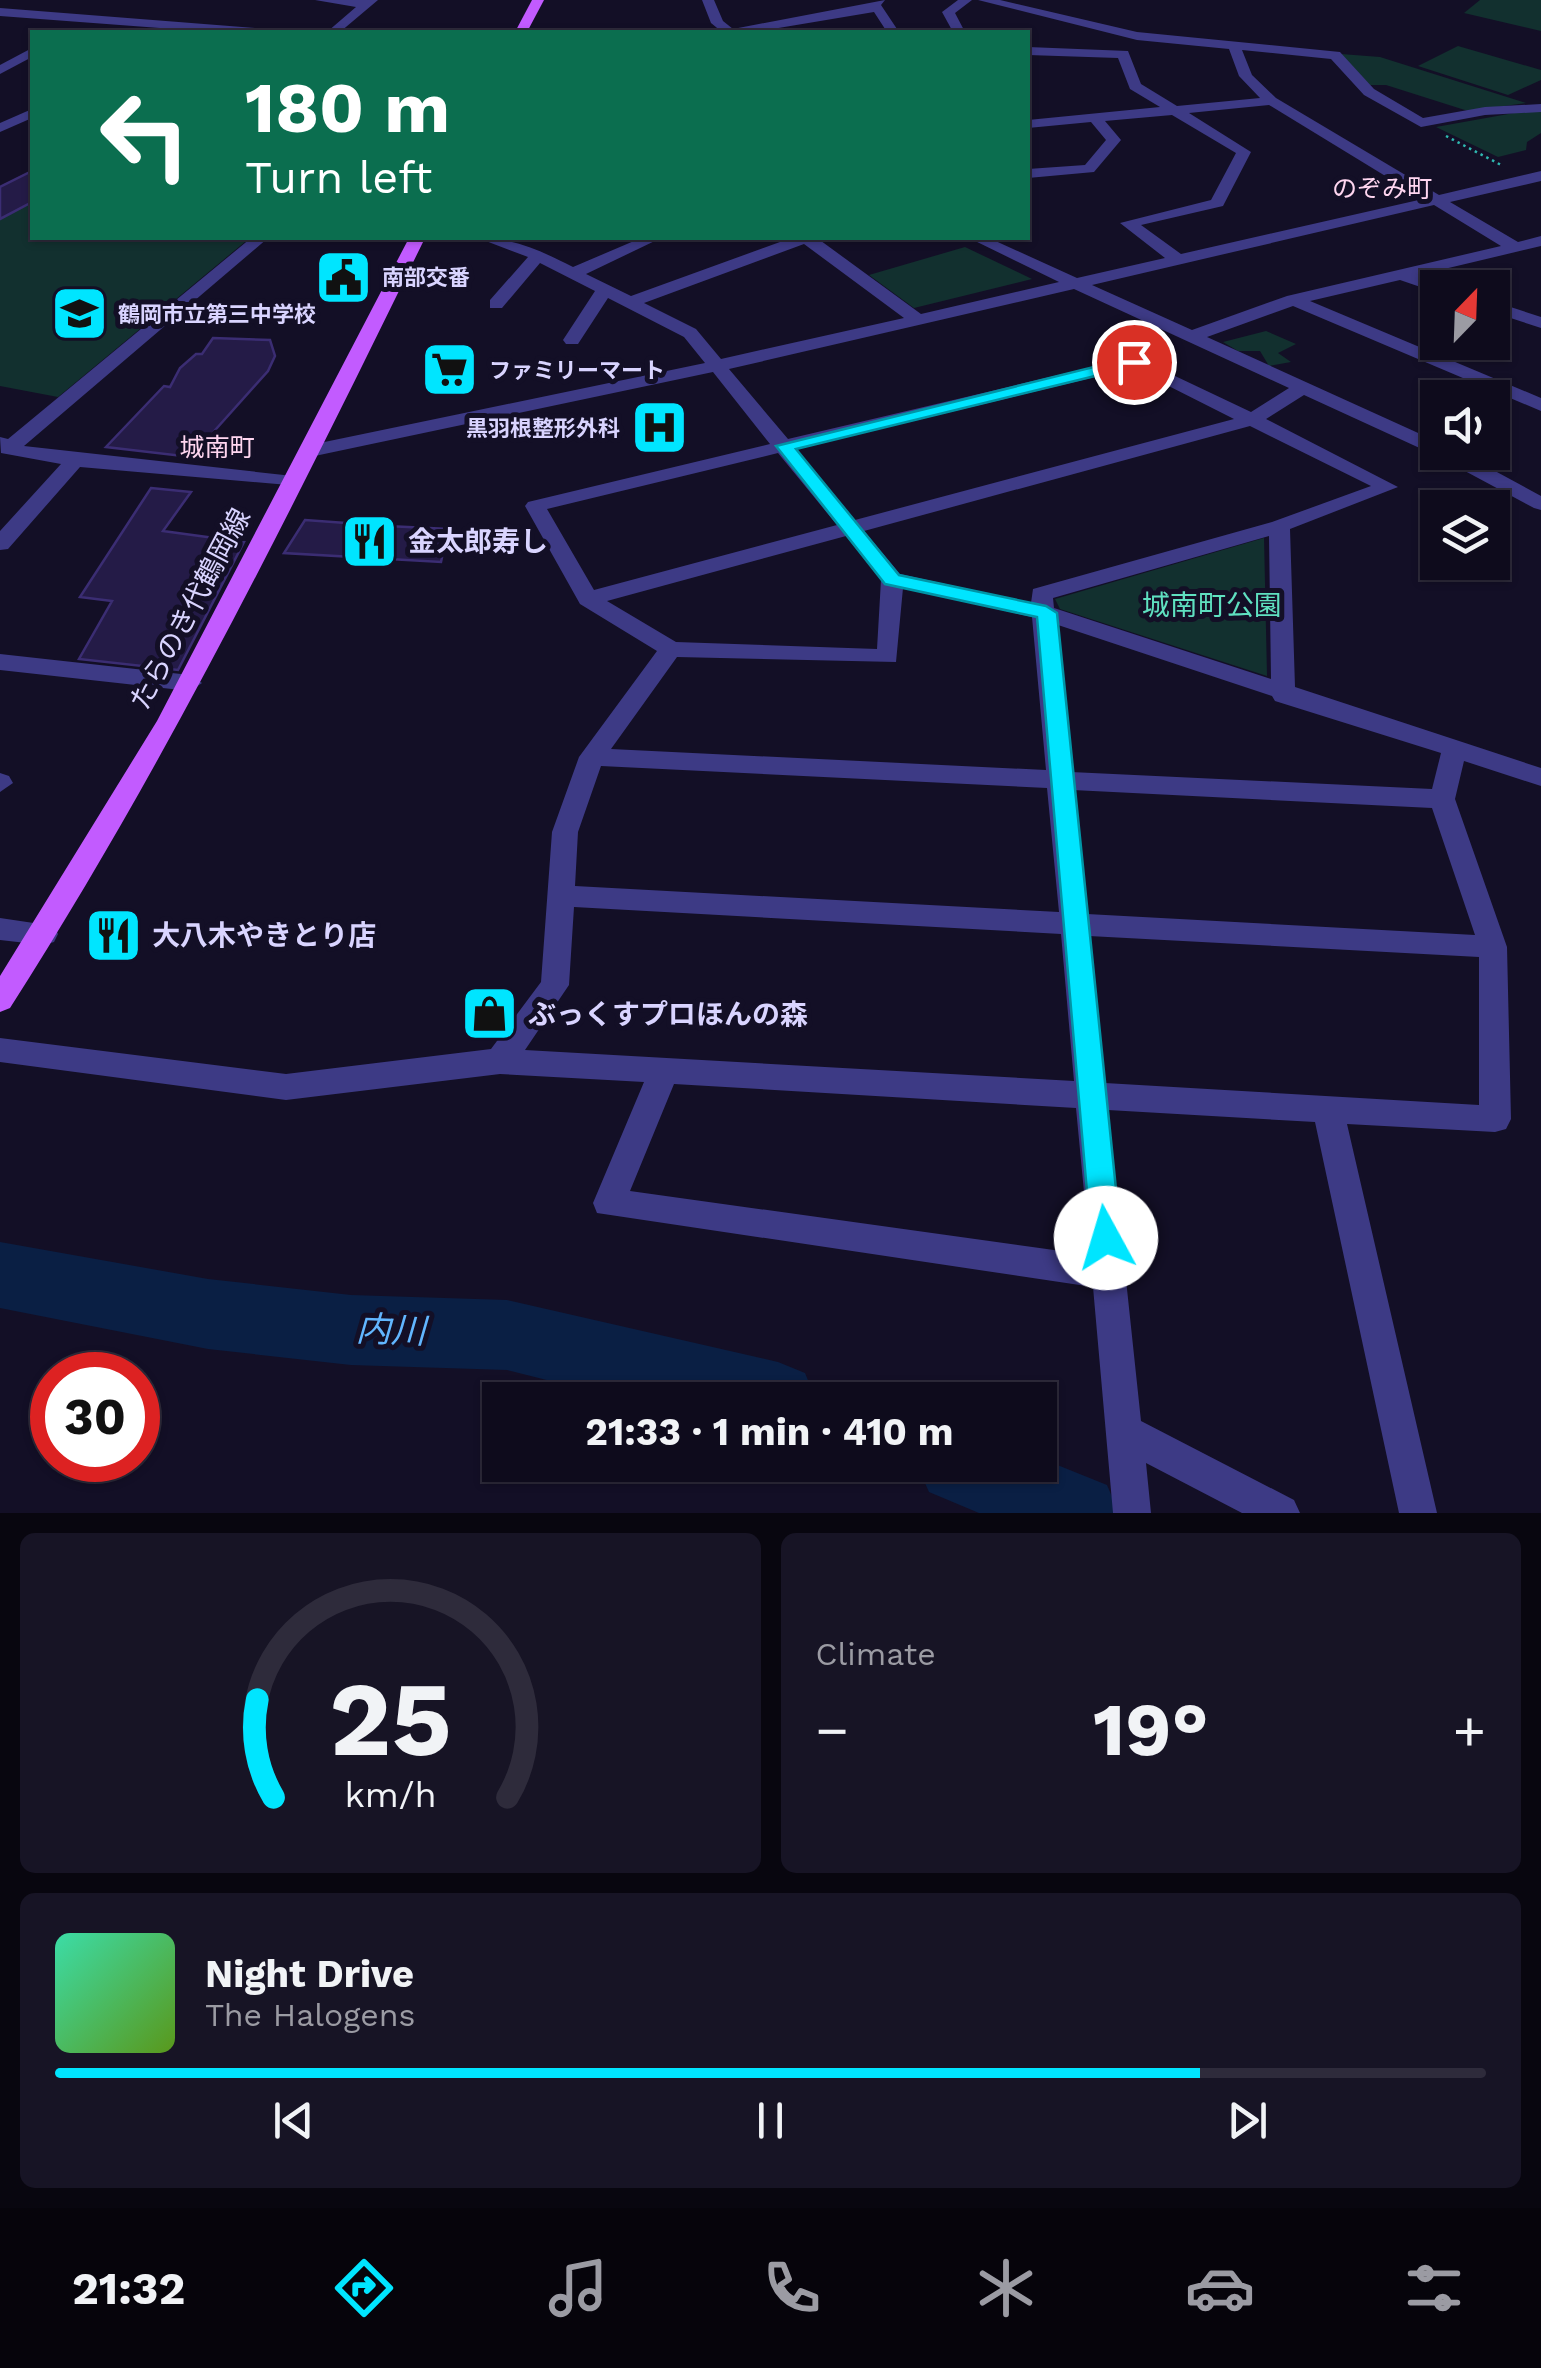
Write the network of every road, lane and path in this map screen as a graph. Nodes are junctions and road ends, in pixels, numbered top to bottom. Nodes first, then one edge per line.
1 (114, 0) edge
2 (322, 0) edge
3 (538, 0) edge
4 (708, 0) edge
5 (966, 0) edge
6 (984, 0) edge
7 (370, 2) edge
8 (878, 4) edge
9 (0, 12) edge
10 (85, 19) junction
11 (67, 30) edge
12 (227, 30) edge
13 (335, 30) edge
14 (522, 30) edge
15 (729, 30) edge
16 (742, 30) edge
17 (892, 30) edge
18 (957, 30) edge
19 (1137, 36) junction
20 (1235, 48) junction
21 (1030, 51) edge
22 (1123, 54) junction
23 (8, 61) edge
24 (0, 70) edge
25 (1271, 101) junction
26 (1541, 108) edge
27 (1171, 112) junction
28 (30, 115) edge
29 (1096, 119) junction
30 (1421, 123) junction
31 (1030, 124) edge
32 (0, 128) edge
33 (1030, 174) edge
34 (1534, 177) edge
35 (1438, 200) junction
36 (258, 240) edge
37 (417, 240) edge
38 (648, 240) edge
39 (801, 240) edge
40 (809, 240) edge
41 (982, 240) edge
42 (516, 241) edge
43 (1541, 241) edge
44 (1514, 247) junction
45 (538, 255) junction
46 (1180, 261) junction
47 (574, 273) junction
48 (1401, 274) junction
49 (1420, 281) edge
50 (1076, 284) junction
51 (605, 289) junction
52 (1294, 300) junction
53 (631, 302) junction
54 (496, 304) dead end
55 (1510, 312) edge
56 (918, 320) junction
57 (1541, 323) edge
58 (1193, 336) junction
59 (572, 340) dead end
60 (717, 366) junction
61 (1304, 387) junction
62 (1541, 406) edge
63 (1251, 420) junction
64 (1420, 441) edge
65 (4, 446) edge
66 (784, 446) junction
67 (310, 451) junction
68 (75, 460) junction
69 (1477, 470) edge
70 (293, 482) junction
71 (1541, 504) edge
72 (1280, 526) junction
73 (855, 529) junction
74 (0, 544) edge
75 (892, 579) junction
76 (588, 599) junction
77 (1046, 613) junction
78 (671, 649) junction
79 (0, 662) edge
80 (190, 683) junction
81 (1283, 694) junction
82 (1454, 752) junction
83 (592, 756) junction
84 (1541, 777) edge
85 (1062, 780) junction
86 (1442, 799) junction
87 (562, 896) junction
88 (1076, 924) junction
89 (0, 930) edge
90 (44, 934) junction
91 (1493, 946) junction
92 (0, 1000) edge
93 (0, 1050) edge
94 (500, 1061) junction
95 (665, 1068) junction
96 (1092, 1097) junction
97 (1328, 1110) junction
98 (1109, 1274) junction
99 (1124, 1432) junction
100 (1131, 1509) edge
101 (1282, 1513) edge
102 (1418, 1513) edge

1 - 10 street
2 - 7 street
3 - 14 main road
4 - 15 street
5 - 18 street
6 - 19 street
7 - 13 street
8 - 16 street
8 - 17 street
9 - 10 street
10 - 11 street
10 - 12 street
19 - 20 street
19 - 22 street
20 - 25 street
20 - 30 street
21 - 22 street
22 - 27 street
23 - 24 street
25 - 27 street
25 - 35 street
26 - 30 street
27 - 29 street
27 - 46 street
28 - 32 street
29 - 31 street
29 - 33 street
30 - 34 path
34 - 35 street
35 - 44 street
35 - 46 street
36 - 65 street
37 - 67 main road, たらのき代鶴岡線
38 - 47 street
39 - 53 street
40 - 56 street
41 - 50 street
42 - 45 street
43 - 44 street
44 - 48 street
45 - 47 street
45 - 54 street
46 - 50 street
47 - 51 street
48 - 49 street
48 - 52 street
50 - 56 street
50 - 58 street
51 - 53 street
51 - 59 street
52 - 58 street
52 - 62 street
53 - 60 street
55 - 57 street
56 - 60 street
58 - 61 street
60 - 66 street
60 - 67 street
61 - 63 street
61 - 64 street
63 - 66 street
63 - 72 street
63 - 73 street
65 - 68 street
66 - 73 street
66 - 76 street
67 - 70 main road, たらのき代鶴岡線
68 - 70 street
68 - 74 street
69 - 71 street
70 - 80 main road, たらのき代鶴岡線
72 - 77 street
72 - 81 street
73 - 75 street
73 - 76 street
75 - 77 street
75 - 78 street
76 - 78 street
77 - 81 street
77 - 85 street
78 - 83 street
79 - 80 street
80 - 90 main road, たらのき代鶴岡線
81 - 82 street
82 - 84 street
82 - 86 street
83 - 85 street
83 - 87 street
85 - 86 street
85 - 88 street
86 - 91 street
87 - 88 street
87 - 94 street
88 - 91 street
88 - 96 street
89 - 90 street
90 - 92 main road, たらのき代鶴岡線
91 - 97 street
93 - 94 street
94 - 95 street
95 - 96 street
95 - 98 street
96 - 97 street
96 - 98 street
97 - 102 street
98 - 99 street
99 - 100 street
99 - 101 street

